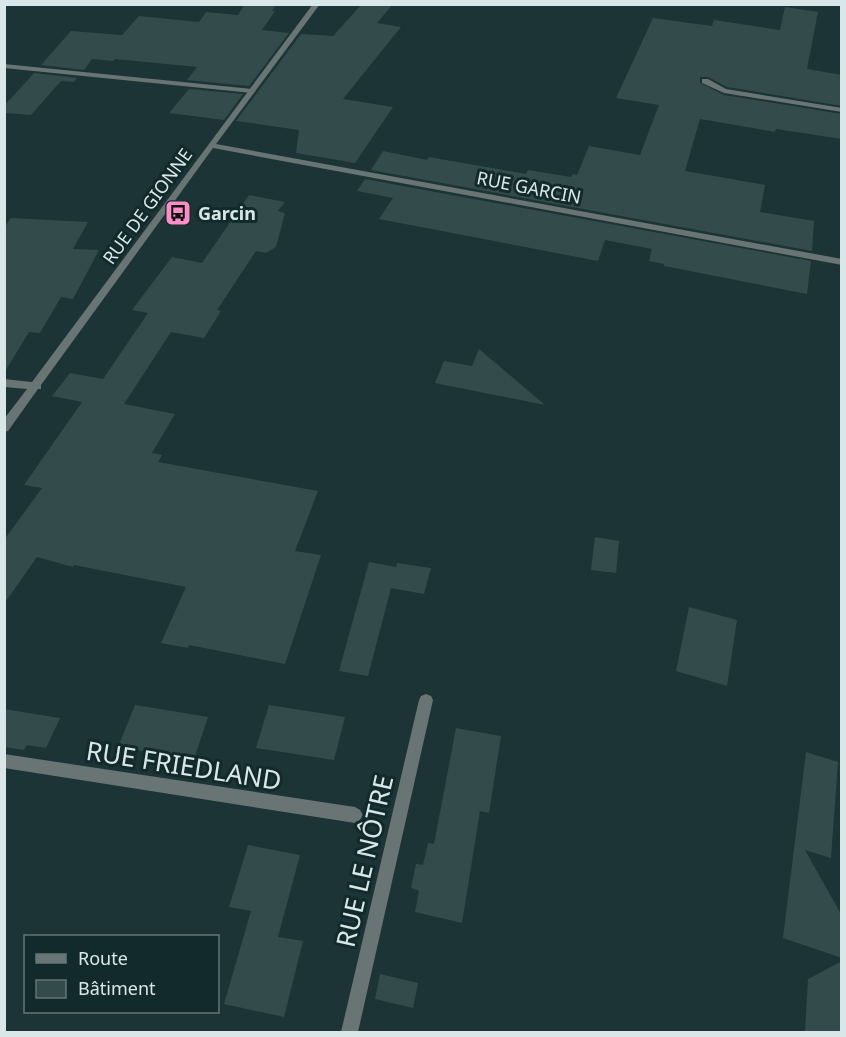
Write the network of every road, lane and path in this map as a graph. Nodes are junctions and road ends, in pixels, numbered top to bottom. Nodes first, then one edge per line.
1 (317, 4) edge
2 (4, 66) edge
3 (705, 81) dead end
4 (252, 92) junction
5 (842, 110) edge
6 (211, 145) junction
7 (842, 262) edge
8 (4, 382) edge
9 (37, 386) junction
10 (4, 428) edge
11 (426, 700) dead end
12 (4, 761) edge
13 (355, 815) dead end
14 (349, 1032) edge

1 - 4 street, RUE DE GIONNE
2 - 4 street
3 - 5 street
4 - 6 street, RUE DE GIONNE
6 - 7 street, RUE GARCIN
6 - 9 street, RUE DE GIONNE
8 - 9 street
9 - 10 street, RUE DE GIONNE
11 - 14 street, RUE LE NÔTRE
12 - 13 street, RUE FRIEDLAND

